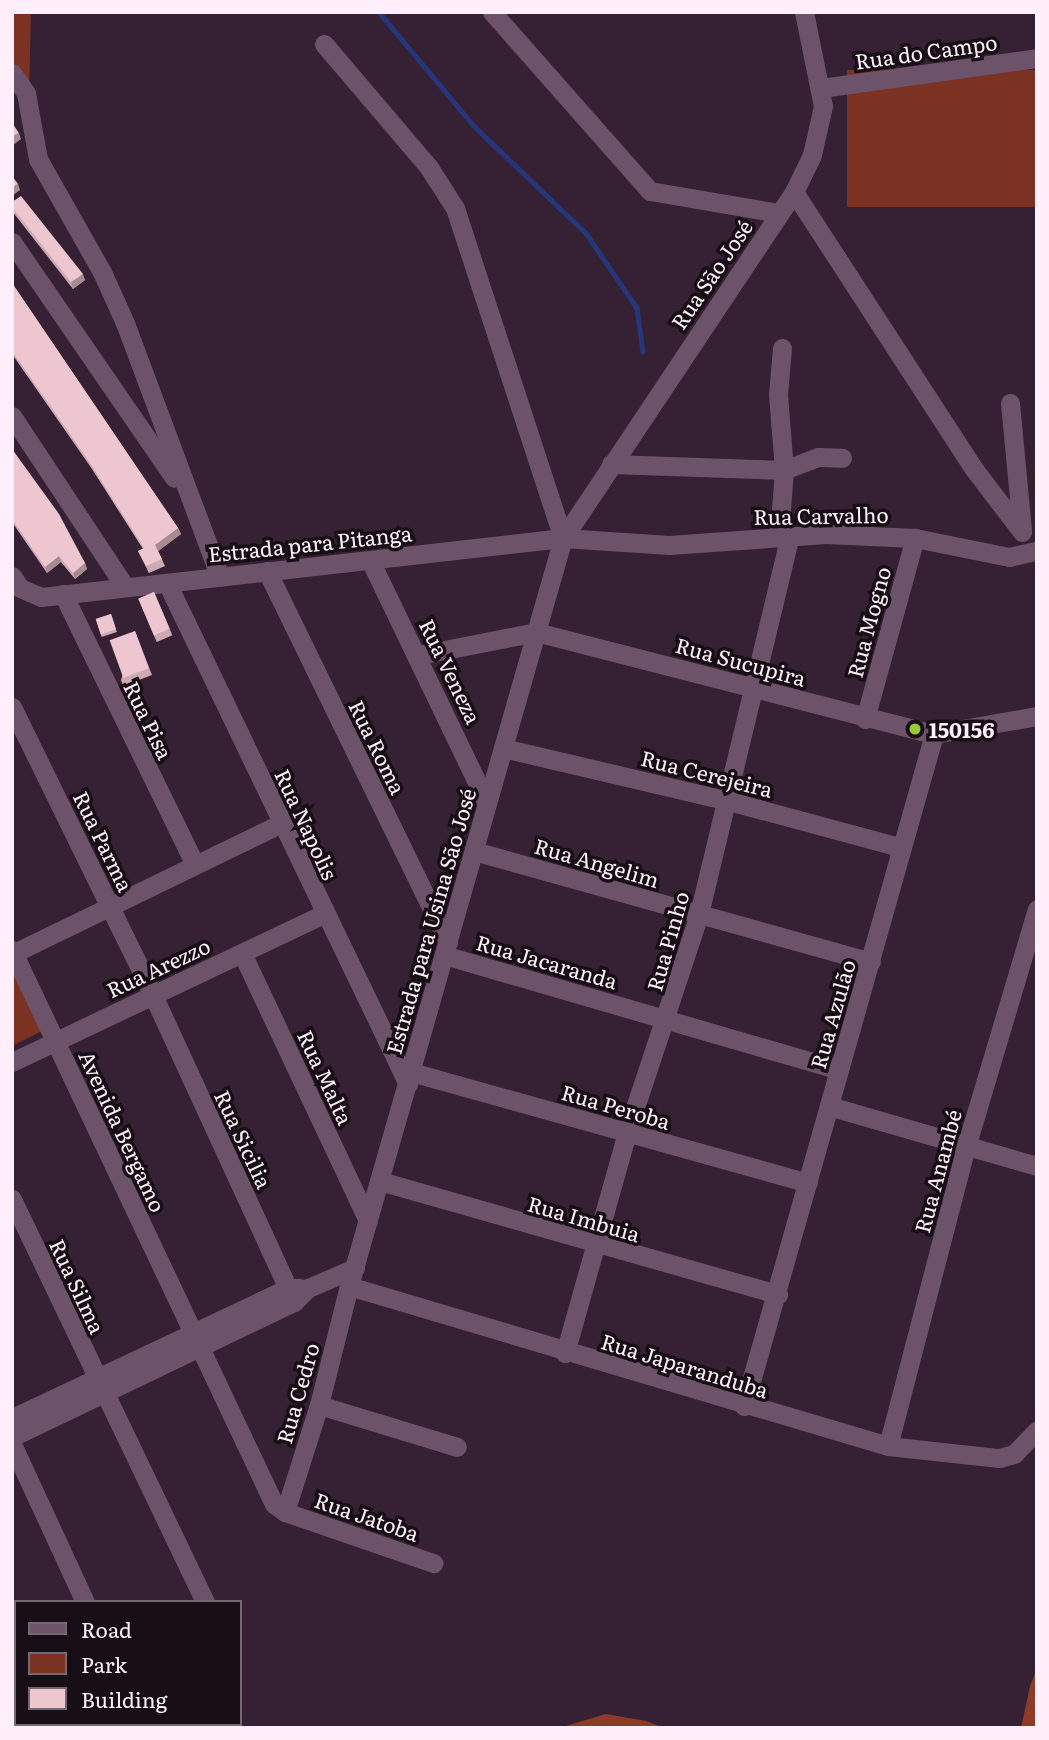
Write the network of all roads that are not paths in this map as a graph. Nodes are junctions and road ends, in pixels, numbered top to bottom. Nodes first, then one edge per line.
1 (492, 12) edge
2 (804, 12) edge
3 (324, 44) dead end
4 (1037, 58) edge
5 (12, 73) edge
6 (821, 88) junction
7 (794, 192) junction
8 (779, 213) junction
9 (12, 242) edge
10 (782, 348) dead end
11 (1010, 403) dead end
12 (12, 416) edge
13 (842, 458) dead end
14 (611, 464) junction
15 (784, 470) junction
16 (192, 503) junction
17 (784, 535) junction
18 (563, 538) junction
19 (915, 538) junction
20 (1033, 546) edge
21 (370, 560) junction
22 (267, 571) junction
23 (220, 576) junction
24 (15, 583) edge
25 (167, 583) junction
26 (125, 587) junction
27 (63, 594) junction
28 (536, 632) junction
29 (419, 654) junction
30 (754, 687) junction
31 (12, 707) edge
32 (1037, 716) edge
33 (865, 719) junction
34 (934, 734) junction
35 (503, 748) junction
36 (729, 801) junction
37 (487, 803) junction
38 (282, 823) junction
39 (899, 848) junction
40 (474, 850) junction
41 (195, 865) junction
42 (111, 906) junction
43 (1037, 909) edge
44 (324, 914) junction
45 (699, 914) junction
46 (446, 949) junction
47 (13, 952) edge
48 (242, 953) junction
49 (870, 962) junction
50 (153, 995) junction
51 (667, 1019) junction
52 (56, 1041) junction
53 (12, 1062) edge
54 (839, 1070) junction
55 (409, 1078) junction
56 (830, 1106) junction
57 (627, 1132) junction
58 (966, 1147) junction
59 (1037, 1166) edge
60 (380, 1181) junction
61 (808, 1183) junction
62 (12, 1199) edge
63 (368, 1221) junction
64 (596, 1246) junction
65 (352, 1277) junction
66 (778, 1294) junction
67 (291, 1295) junction
68 (193, 1340) junction
69 (565, 1353) junction
70 (99, 1385) junction
71 (320, 1405) junction
72 (744, 1406) junction
73 (12, 1418) edge
74 (1033, 1436) edge
75 (12, 1437) edge
76 (12, 1444) edge
77 (888, 1446) junction
78 (457, 1447) dead end
79 (285, 1512) junction
80 (433, 1563) dead end
81 (84, 1600) edge
82 (204, 1600) edge

1 - 8 street
2 - 6 street, Rua São José
3 - 18 street
4 - 6 street, Rua do Campo
5 - 16 street
6 - 7 street, Rua São José
7 - 8 street, Rua São José
7 - 20 street
8 - 14 street, Rua São José
9 - 16 street
10 - 15 street, Rua Pinho
11 - 20 street
12 - 26 street
13 - 15 street
14 - 15 street
14 - 18 street, Rua São José
15 - 17 street, Rua Pinho
16 - 23 street
17 - 18 street, Rua Carvalho
17 - 19 street, Rua Carvalho
17 - 30 street, Rua Pinho
18 - 21 street, Estrada para Pitanga
18 - 28 street, Estrada para Usina São José
19 - 20 street, Rua Carvalho
19 - 33 street, Rua Mogno
21 - 22 street, Estrada para Pitanga
21 - 29 street, Rua Veneza
22 - 23 street, Estrada para Pitanga
22 - 46 street, Rua Roma
23 - 25 street, Estrada para Pitanga
24 - 27 street, Estrada para Pitanga
25 - 26 street, Estrada para Pitanga
25 - 38 street, Rua Napolis
26 - 27 street, Estrada para Pitanga
27 - 41 street, Rua Pisa
28 - 29 street
28 - 30 street, Rua Sucupira
28 - 35 street, Estrada para Usina São José
29 - 37 street, Rua Veneza
30 - 33 street, Rua Sucupira
30 - 36 street, Rua Pinho
31 - 42 street, Rua Parma
32 - 34 street
33 - 34 street, Rua Sucupira
34 - 39 street, Rua Azulão
35 - 36 street, Rua Cerejeira
35 - 37 street, Estrada para Usina São José
36 - 39 street, Rua Cerejeira
36 - 45 street, Rua Pinho
37 - 40 street, Estrada para Usina São José
38 - 41 street
38 - 44 street, Rua Napolis
39 - 49 street, Rua Azulão
40 - 45 street, Rua Angelim
40 - 46 street, Estrada para Usina São José
41 - 42 street
42 - 47 street
42 - 50 street, Rua Parma
43 - 58 street, Rua Anambé
44 - 48 street, Rua Arezzo
44 - 55 street, Rua Napolis
45 - 49 street, Rua Angelim
45 - 51 street, Rua Pinho
46 - 51 street, Rua Jacaranda
46 - 55 street, Estrada para Usina São José
47 - 52 street, Avenida Bergamo
48 - 50 street, Rua Arezzo
48 - 63 street, Rua Malta
49 - 54 street, Rua Azulão
50 - 52 street, Rua Arezzo
50 - 67 street, Rua Sicilia
51 - 54 street, Rua Jacaranda
51 - 57 street, Rua Pinho
52 - 53 street, Rua Arezzo
52 - 68 street, Avenida Bergamo
54 - 56 street, Rua Azulão
55 - 57 street, Rua Peroba
55 - 60 street, Estrada para Usina São José
56 - 58 street
56 - 61 street, Rua Azulão
57 - 61 street, Rua Peroba
57 - 64 street, Rua Pinho
58 - 59 street
58 - 77 street, Rua Anambé
60 - 63 street, Estrada para Usina São José
60 - 64 street, Rua Imbuia
61 - 66 street, Rua Azulão
62 - 70 street, Rua Silma
63 - 65 street, Estrada para Usina São José
64 - 66 street, Rua Imbuia
64 - 69 street, Rua Pinho
65 - 67 street
65 - 69 street, Rua Japaranduba
65 - 71 street, Rua Cedro
66 - 72 street, Rua Azulão
67 - 68 street
68 - 70 street
68 - 79 street, Avenida Bergamo
69 - 72 street, Rua Japaranduba
70 - 73 street
70 - 75 street
70 - 82 street, Rua Silma
71 - 78 street
71 - 79 street, Rua Cedro
72 - 77 street, Rua Japaranduba
74 - 77 street, Rua Japaranduba
76 - 81 street
79 - 80 street, Rua Jatoba

